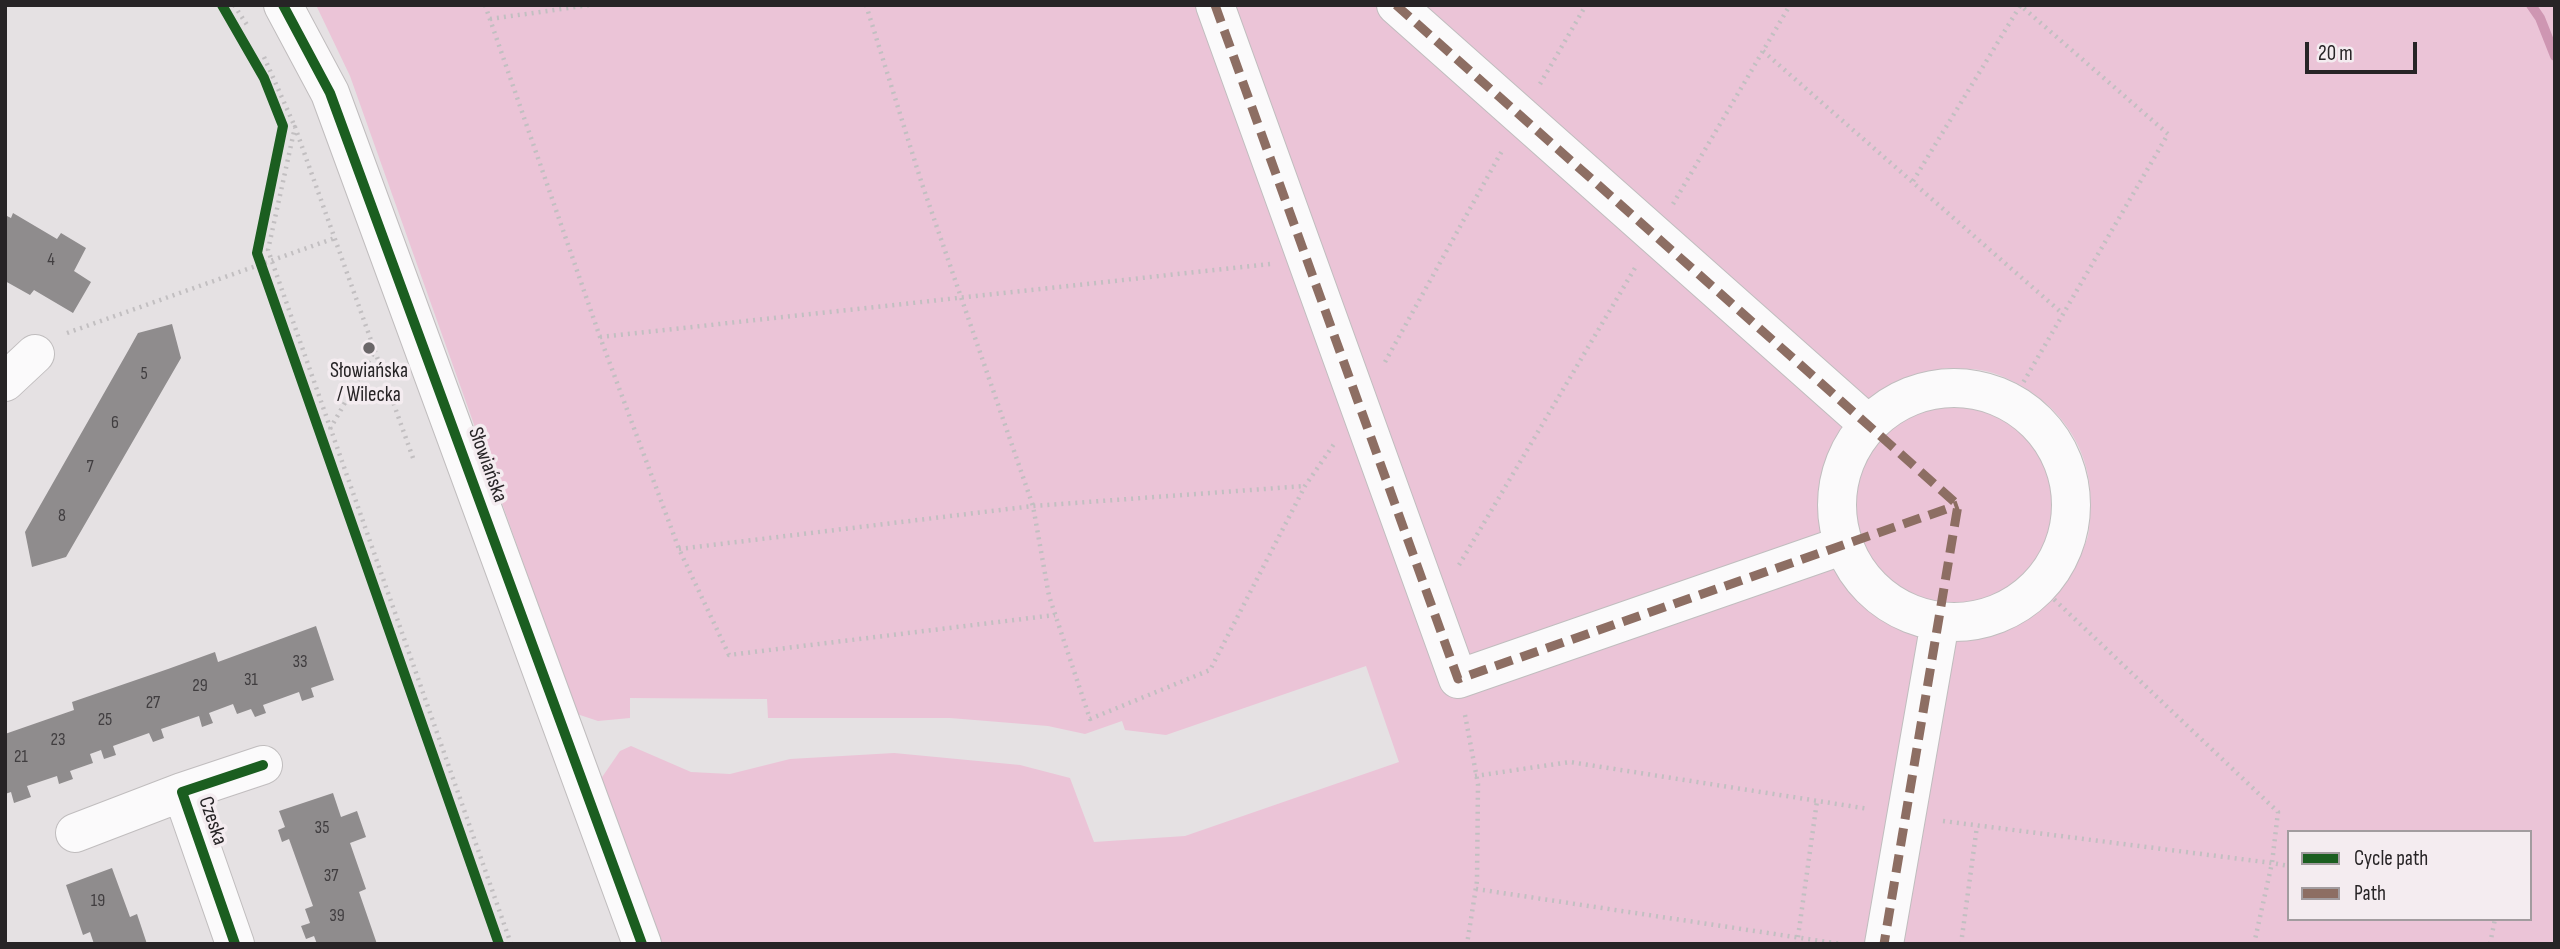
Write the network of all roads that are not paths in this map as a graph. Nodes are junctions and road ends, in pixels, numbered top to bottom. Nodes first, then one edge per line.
1 (283, 5) edge
2 (1215, 5) edge
3 (1396, 5) edge
4 (35, 354) dead end
5 (5, 382) edge
6 (1869, 425) junction
7 (1844, 545) junction
8 (1940, 622) junction
9 (263, 765) dead end
10 (182, 792) junction
11 (75, 833) dead end
12 (235, 944) edge
13 (642, 944) edge
14 (1884, 944) edge

1 - 13 street, Słowiańska
2 - 7 street
3 - 6 street
4 - 5 street
6 - 7 street
6 - 8 street
7 - 8 street
8 - 14 street
9 - 10 street, Czeska
10 - 11 street, Czeska
10 - 12 street, Czeska

